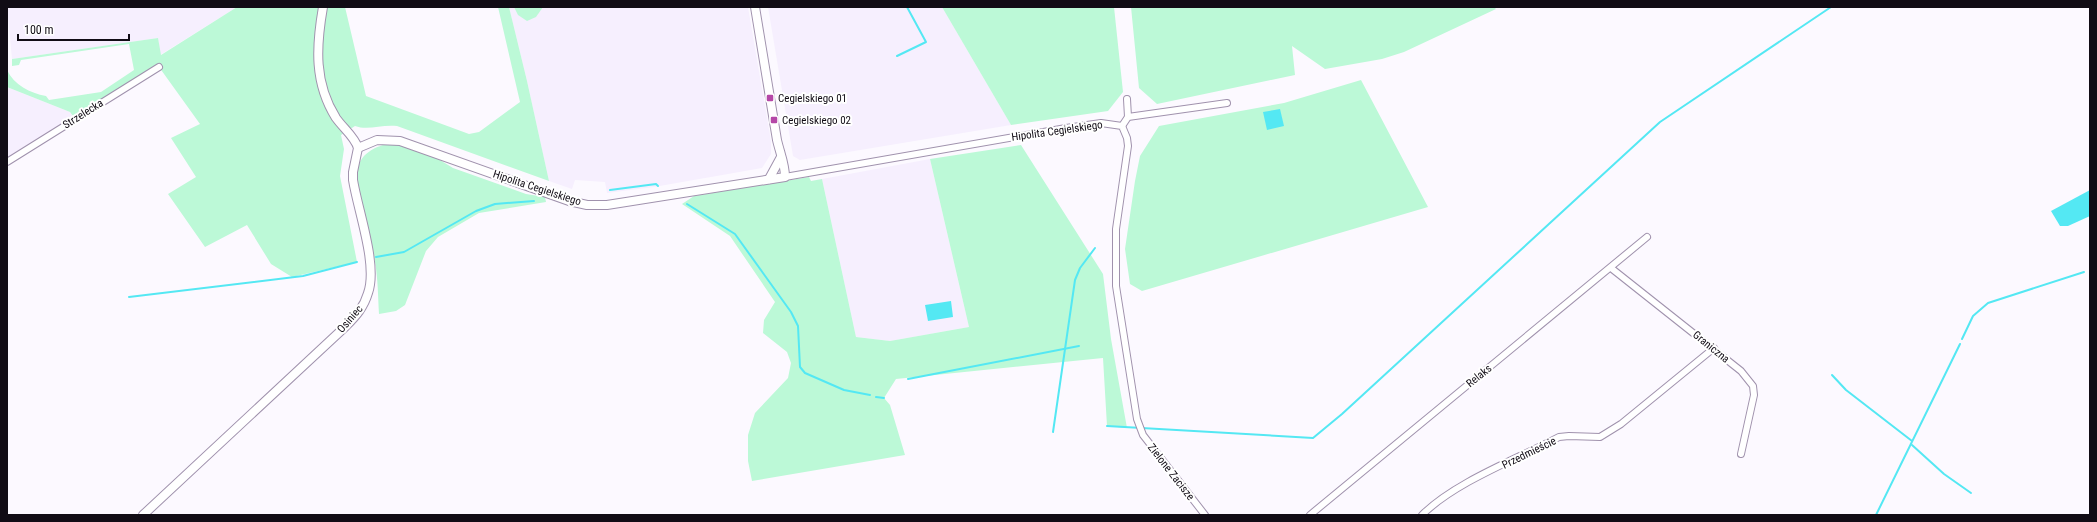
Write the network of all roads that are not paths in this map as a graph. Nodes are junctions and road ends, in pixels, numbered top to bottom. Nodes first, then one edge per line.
1 (323, 7) edge
2 (755, 7) edge
3 (159, 67) dead end
4 (1127, 99) dead end
5 (1228, 103) dead end
6 (1128, 117) junction
7 (1122, 126) junction
8 (358, 148) junction
9 (781, 157) junction
10 (7, 162) edge
11 (785, 177) junction
12 (769, 179) junction
13 (1647, 237) dead end
14 (1611, 268) junction
15 (1714, 348) junction
16 (1741, 454) dead end
17 (143, 515) edge
18 (1205, 515) edge
19 (1310, 515) edge
20 (1422, 515) edge

1 - 8 street
2 - 9 street
3 - 10 street, Strzelecka
4 - 6 street
5 - 6 street
6 - 7 street
7 - 11 street, Hipolita Cegielskiego
7 - 18 street, Zielone Zacisze
8 - 12 street, Hipolita Cegielskiego
8 - 17 street, Osiniec
9 - 11 street
9 - 12 street
11 - 12 street, Hipolita Cegielskiego
13 - 14 street, Relaks
14 - 15 street, Graniczna
14 - 19 street, Relaks
15 - 16 street, Graniczna
15 - 20 street, Przedmieście

